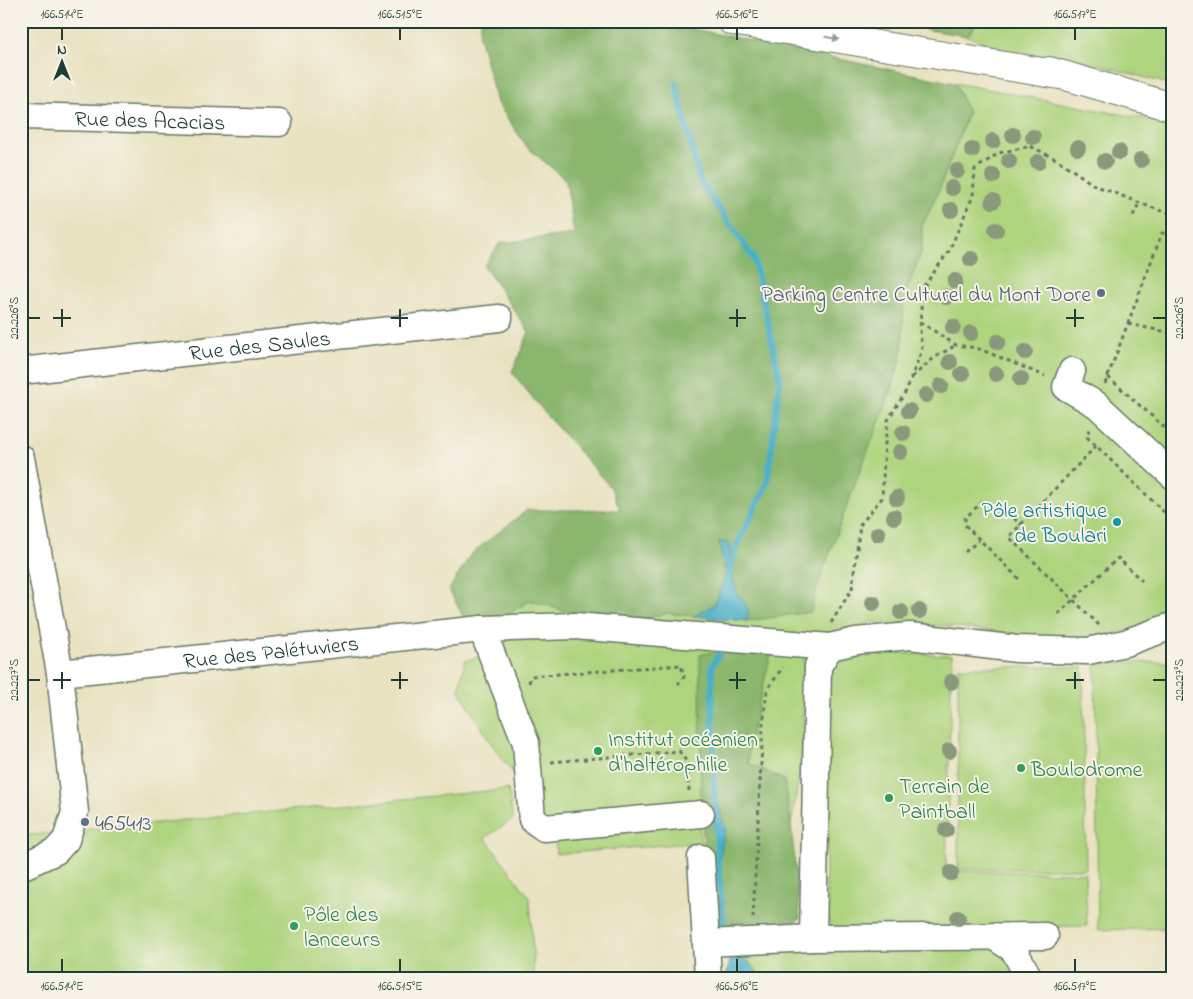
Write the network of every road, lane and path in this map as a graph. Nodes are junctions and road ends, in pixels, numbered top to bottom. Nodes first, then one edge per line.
1 (732, 21) edge
2 (851, 21) edge
3 (1066, 76) junction
4 (1172, 107) edge
5 (21, 116) edge
6 (279, 123) dead end
7 (1139, 203) junction
8 (1172, 214) edge
9 (1133, 216) dead end
10 (1172, 235) edge
11 (499, 318) dead end
12 (920, 322) junction
13 (1128, 324) junction
14 (1172, 333) edge
15 (956, 345) junction
16 (21, 371) edge
17 (912, 377) junction
18 (1070, 377) joint
19 (1108, 377) junction
20 (1105, 385) dead end
21 (1091, 424) dead end
22 (1172, 434) edge
23 (1096, 446) junction
24 (21, 458) edge
25 (1172, 475) edge
26 (982, 501) dead end
27 (1014, 518) dead end
28 (1172, 520) edge
29 (1021, 525) junction
30 (979, 540) junction
31 (965, 552) dead end
32 (1021, 581) dead end
33 (1142, 581) dead end
34 (1074, 600) junction
35 (1058, 614) dead end
36 (1099, 625) dead end
37 (1172, 626) edge
38 (482, 629) junction
39 (1125, 643) junction
40 (799, 644) junction
41 (1172, 646) edge
42 (830, 648) junction
43 (60, 673) junction
44 (528, 684) dead end
45 (678, 684) dead end
46 (527, 765) junction
47 (696, 806) joint
48 (701, 858) dead end
49 (21, 867) edge
50 (993, 936) junction
51 (1045, 936) dead end
52 (813, 938) junction
53 (754, 941) junction
54 (706, 943) junction
55 (708, 978) edge
56 (1029, 978) edge

1 -> 3 main road
2 - 3 main road
3 - 4 main road
5 - 6 street, Rue des Acacias
7 - 8 path
7 - 9 path
7 - 12 path
10 - 13 path
11 - 16 street, Rue des Saules
12 - 15 path
12 - 17 path
13 - 14 path
13 - 19 path
15 - 17 path
15 - 18 path
17 - 40 path
18 - 25 street
19 - 20 path
19 - 22 path
21 - 23 path
23 - 28 path
23 - 29 path
24 - 43 street
26 - 30 path
27 - 29 path
29 - 34 path
30 - 31 path
30 - 32 path
33 - 34 path
34 - 35 path
34 - 36 path
37 - 39 street
38 - 40 street, Rue des Palétuviers
38 - 43 street, Rue des Palétuviers
38 - 46 street
39 - 41 street
39 - 42 street
40 - 42 street, Rue des Palétuviers
40 - 53 path
42 - 52 street
43 - 49 street
44 - 45 path
46 - 47 path
46 - 47 street
48 - 54 street
50 - 51 street
50 - 52 street
50 - 56 street
52 - 53 street
53 - 54 street
54 - 55 street

